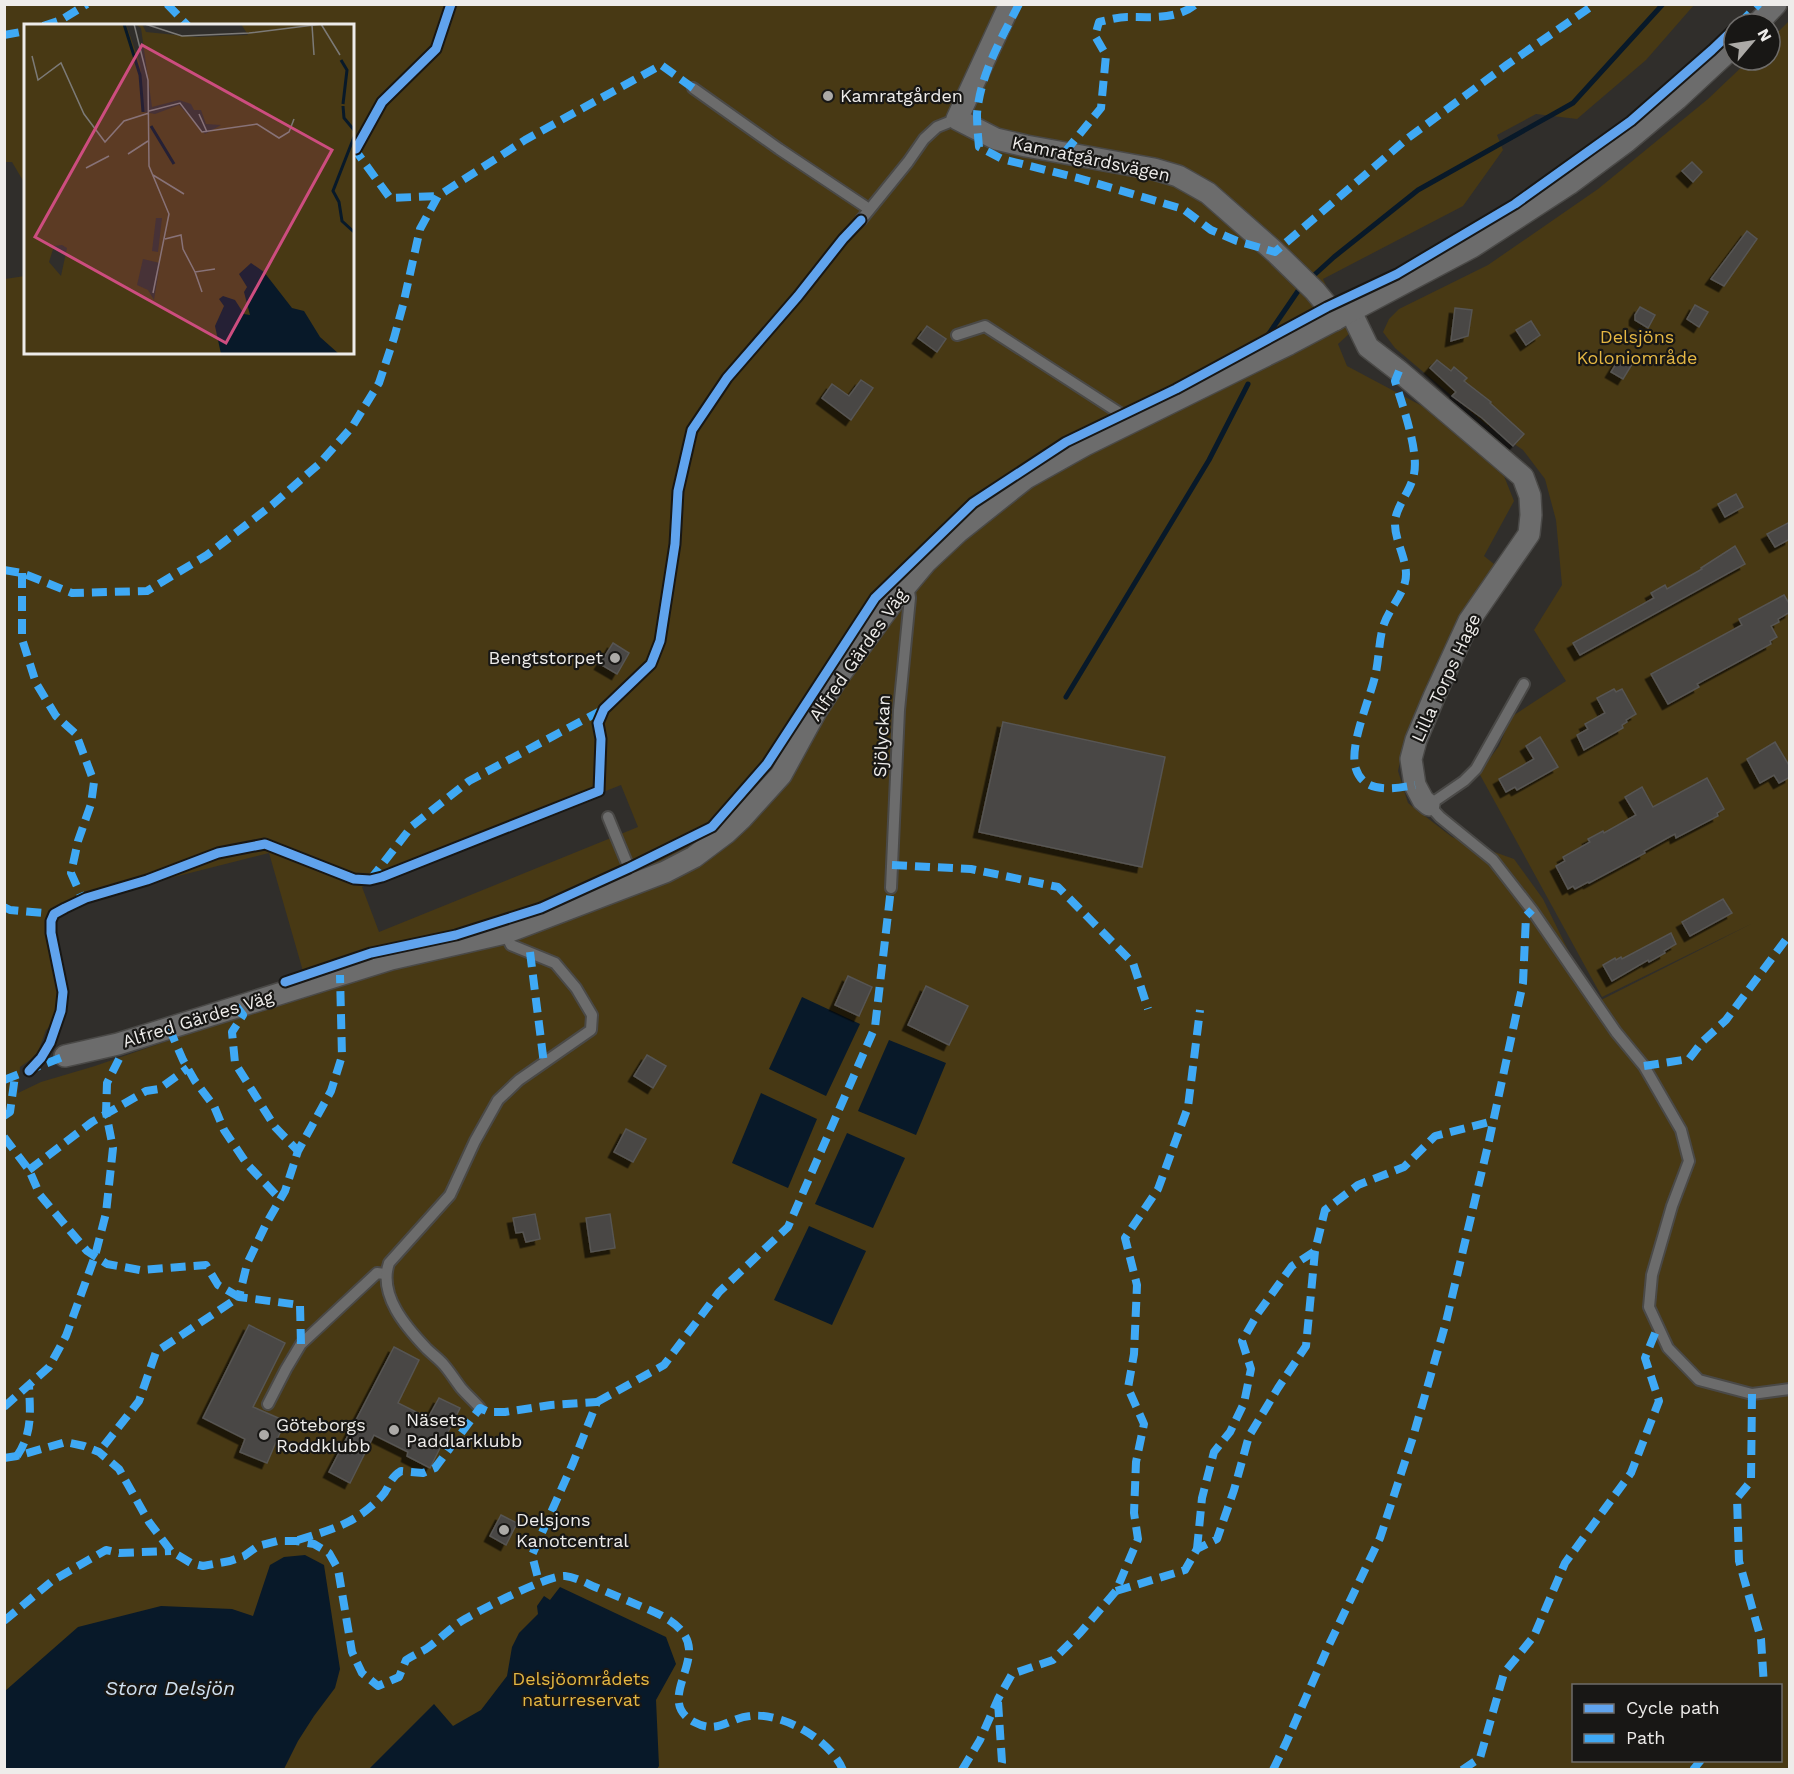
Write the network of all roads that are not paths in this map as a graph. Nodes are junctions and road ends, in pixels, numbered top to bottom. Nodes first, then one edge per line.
1 (1010, 4) edge
2 (1722, 57) edge
3 (693, 88) dead end
4 (957, 119) junction
5 (869, 208) junction
6 (861, 220) dead end
7 (1343, 316) junction
8 (957, 335) dead end
9 (1132, 421) junction
10 (906, 586) junction
11 (1524, 684) dead end
12 (1429, 805) junction
13 (608, 816) dead end
14 (632, 883) junction
15 (891, 888) dead end
16 (505, 933) junction
17 (65, 1056) dead end
18 (385, 1274) junction
19 (1790, 1389) edge
20 (268, 1404) dead end
21 (480, 1408) dead end

1 - 4 street
2 - 7 street, Alfred Gärdes Väg
3 - 5 lane
4 - 5 lane
4 - 7 street, Kamratgårdsvägen
5 - 6 lane
7 - 9 street, Alfred Gärdes Väg
7 - 12 street, Lilla Torps Hage
8 - 9 lane
9 - 10 street, Alfred Gärdes Väg
10 - 14 street, Alfred Gärdes Väg
10 - 15 lane, Sjölyckan
11 - 12 lane
12 - 19 lane, Lilla Torps Hage
13 - 14 lane
14 - 16 street, Alfred Gärdes Väg
16 - 17 street, Alfred Gärdes Väg
16 - 18 lane
18 - 20 lane
18 - 21 lane

